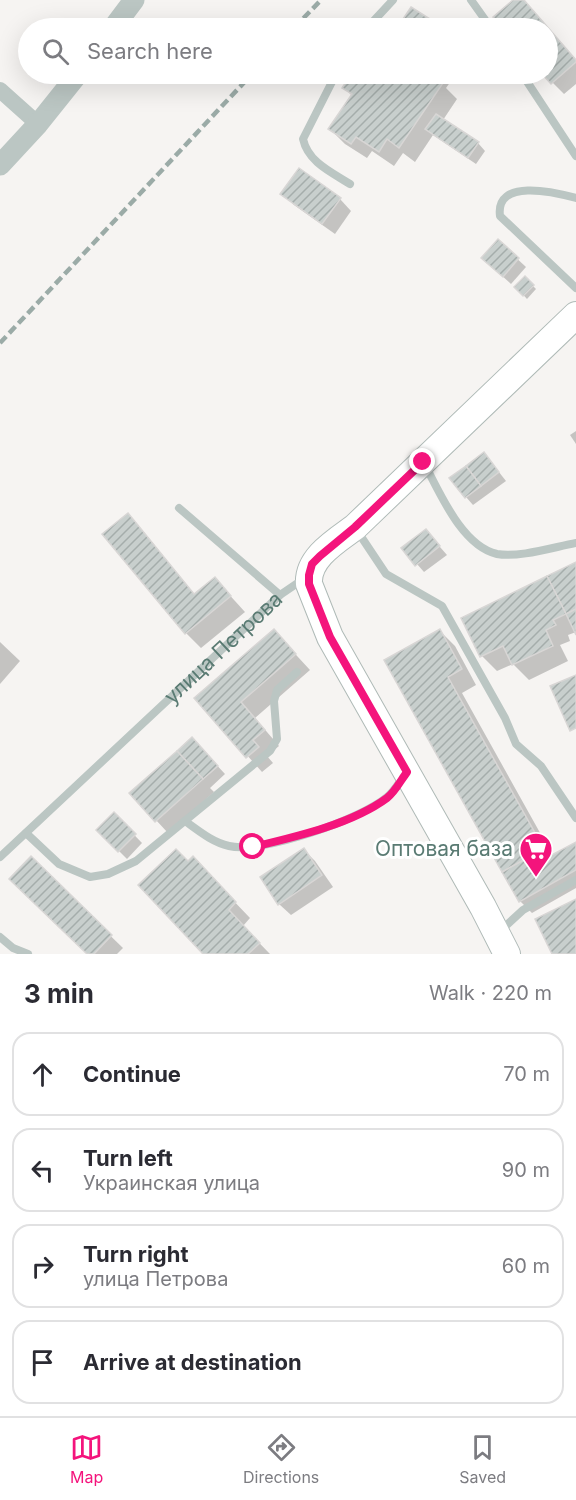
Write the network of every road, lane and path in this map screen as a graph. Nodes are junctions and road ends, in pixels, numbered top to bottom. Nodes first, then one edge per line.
1 (134, 0) edge
2 (393, 0) edge
3 (471, 0) edge
4 (120, 18) edge
5 (376, 18) edge
6 (484, 18) edge
7 (70, 84) edge
8 (331, 84) edge
9 (529, 84) edge
10 (0, 90) edge
11 (38, 124) junction
12 (576, 156) edge
13 (0, 165) edge
14 (350, 184) dead end
15 (576, 198) edge
16 (576, 288) edge
17 (576, 315) edge
18 (423, 462) junction
19 (179, 508) dead end
20 (355, 527) junction
21 (576, 543) edge
22 (309, 575) junction
23 (280, 595) junction
24 (297, 672) dead end
25 (407, 772) junction
26 (576, 818) edge
27 (185, 821) junction
28 (26, 833) junction
29 (0, 857) edge
30 (576, 880) edge
31 (0, 937) edge
32 (502, 944) edge
33 (28, 954) edge

1 - 4 street
2 - 5 lane
3 - 6 lane
7 - 11 street
8 - 14 lane
9 - 12 lane
10 - 11 street
11 - 13 street
15 - 16 lane
17 - 18 main road, улица Петрова
18 - 20 main road, улица Петрова
18 - 21 lane
19 - 23 lane
20 - 22 main road, улица Петрова
20 - 26 lane
22 - 23 lane, улица Петрова
22 - 25 main road
23 - 28 lane, улица Петрова
24 - 27 lane
25 - 27 lane
25 - 32 main road
27 - 28 lane
28 - 29 lane, улица Петрова
30 - 32 lane
31 - 33 lane

